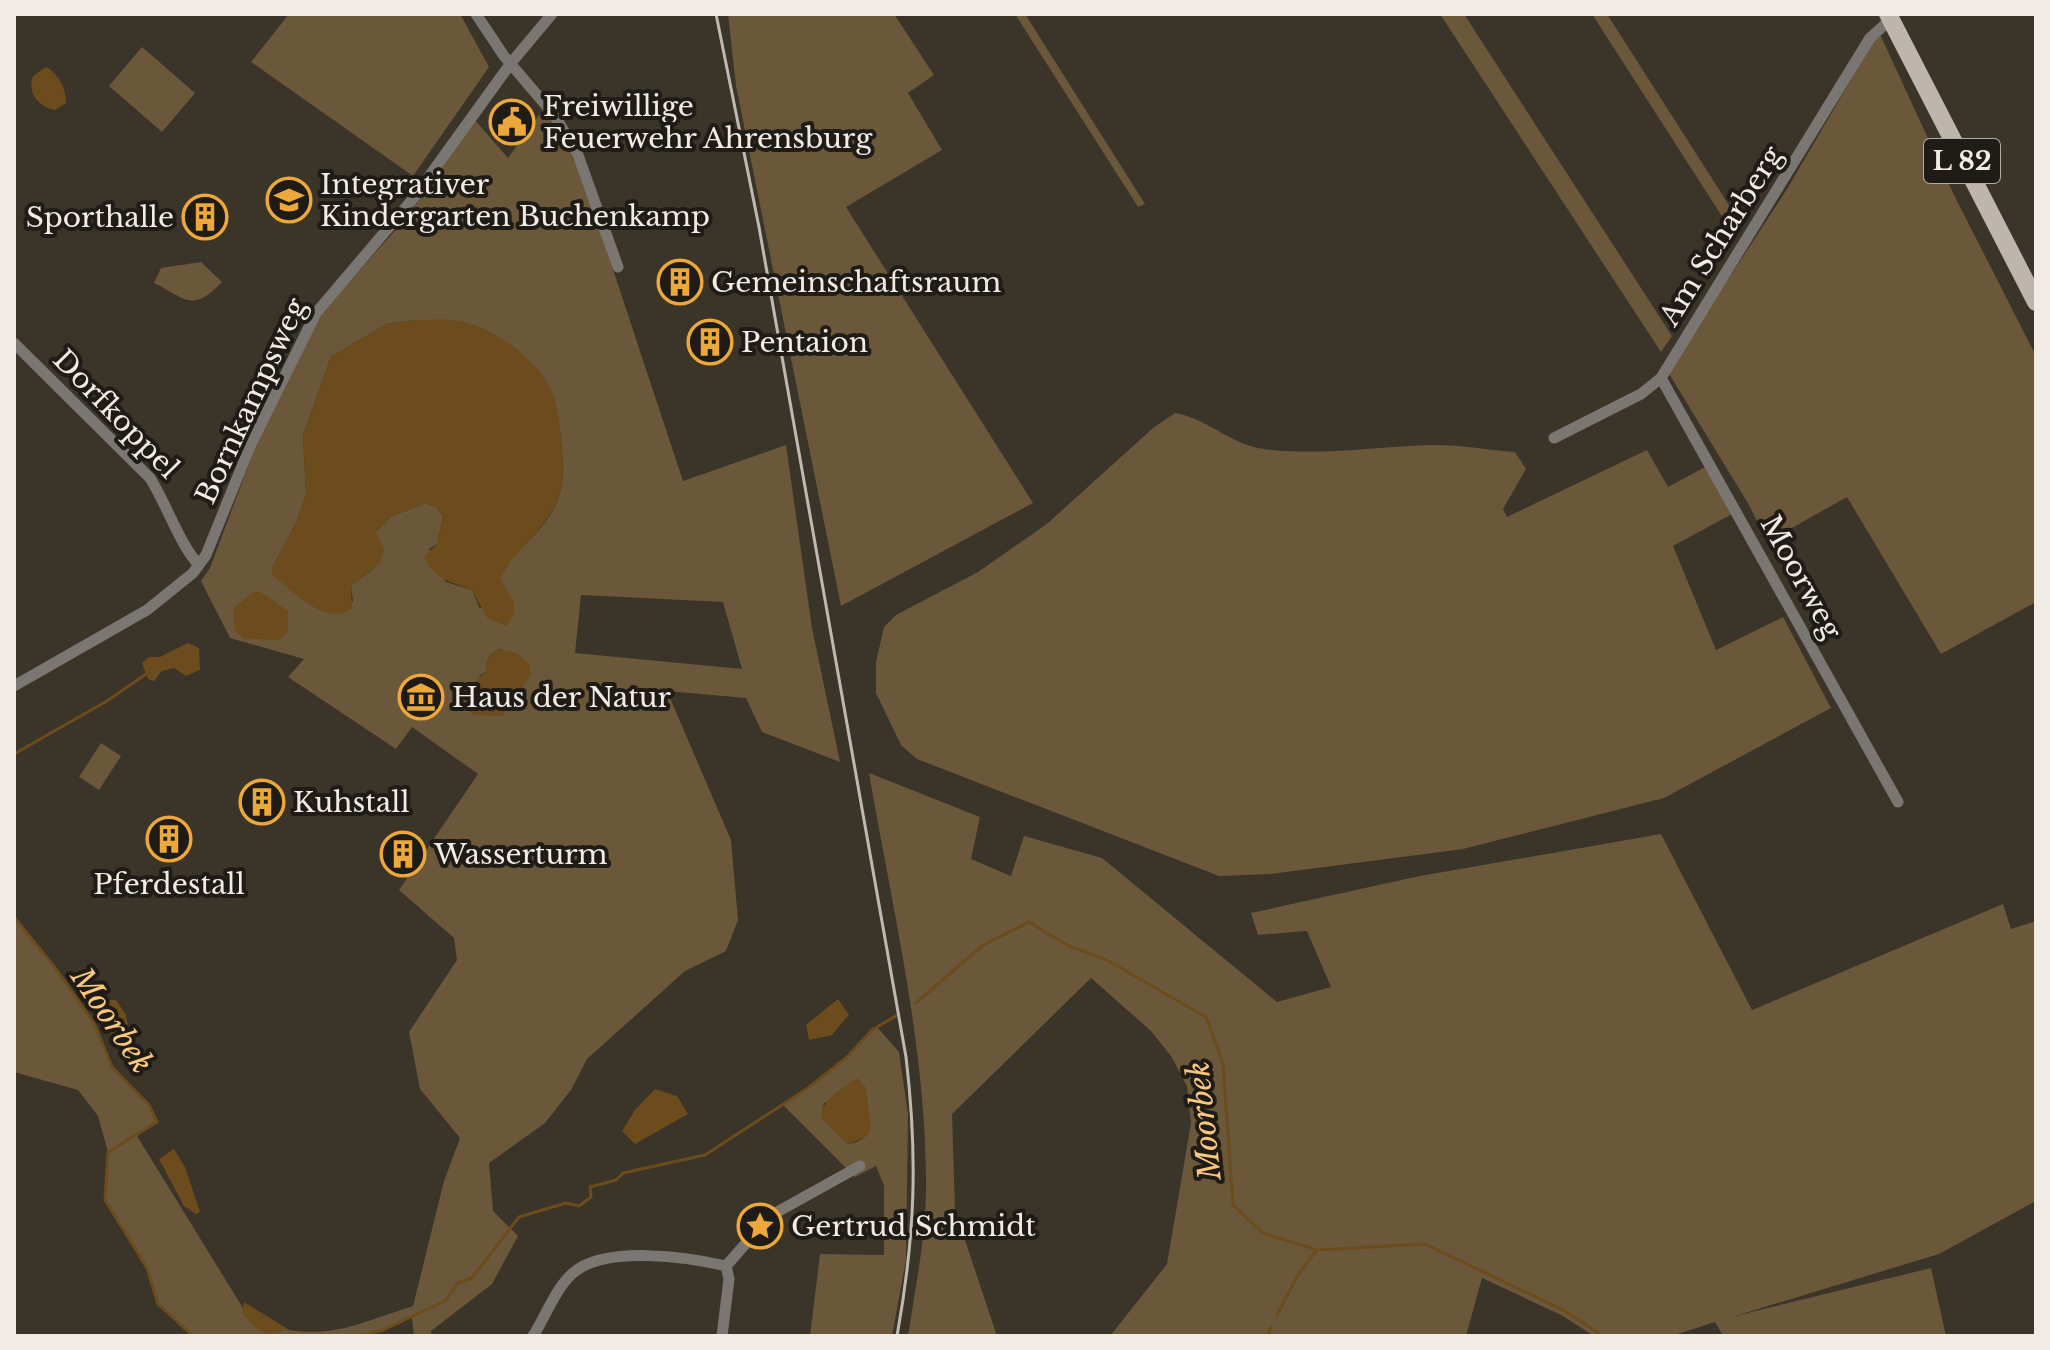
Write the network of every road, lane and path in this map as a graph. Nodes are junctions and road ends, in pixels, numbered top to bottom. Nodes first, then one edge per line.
1 (476, 14) edge
2 (552, 14) edge
3 (1889, 17) edge
4 (511, 63) junction
5 (618, 267) dead end
6 (2036, 302) edge
7 (14, 343) edge
8 (1661, 378) junction
9 (1554, 438) dead end
10 (199, 565) junction
11 (14, 686) edge
12 (1898, 802) dead end
13 (860, 1166) dead end
14 (726, 1266) junction
15 (533, 1336) edge
16 (722, 1336) edge

1 - 4 street
2 - 4 street, Bornkampsweg
3 - 6 main road, L 82
3 - 8 street, Am Scharberg
4 - 5 street
4 - 10 street, Bornkampsweg
7 - 10 street, Dorfkoppel
8 - 9 street, Am Scharberg
8 - 12 street, Moorweg
10 - 11 street, Bornkampsweg
13 - 14 street
14 - 15 street
14 - 16 street

